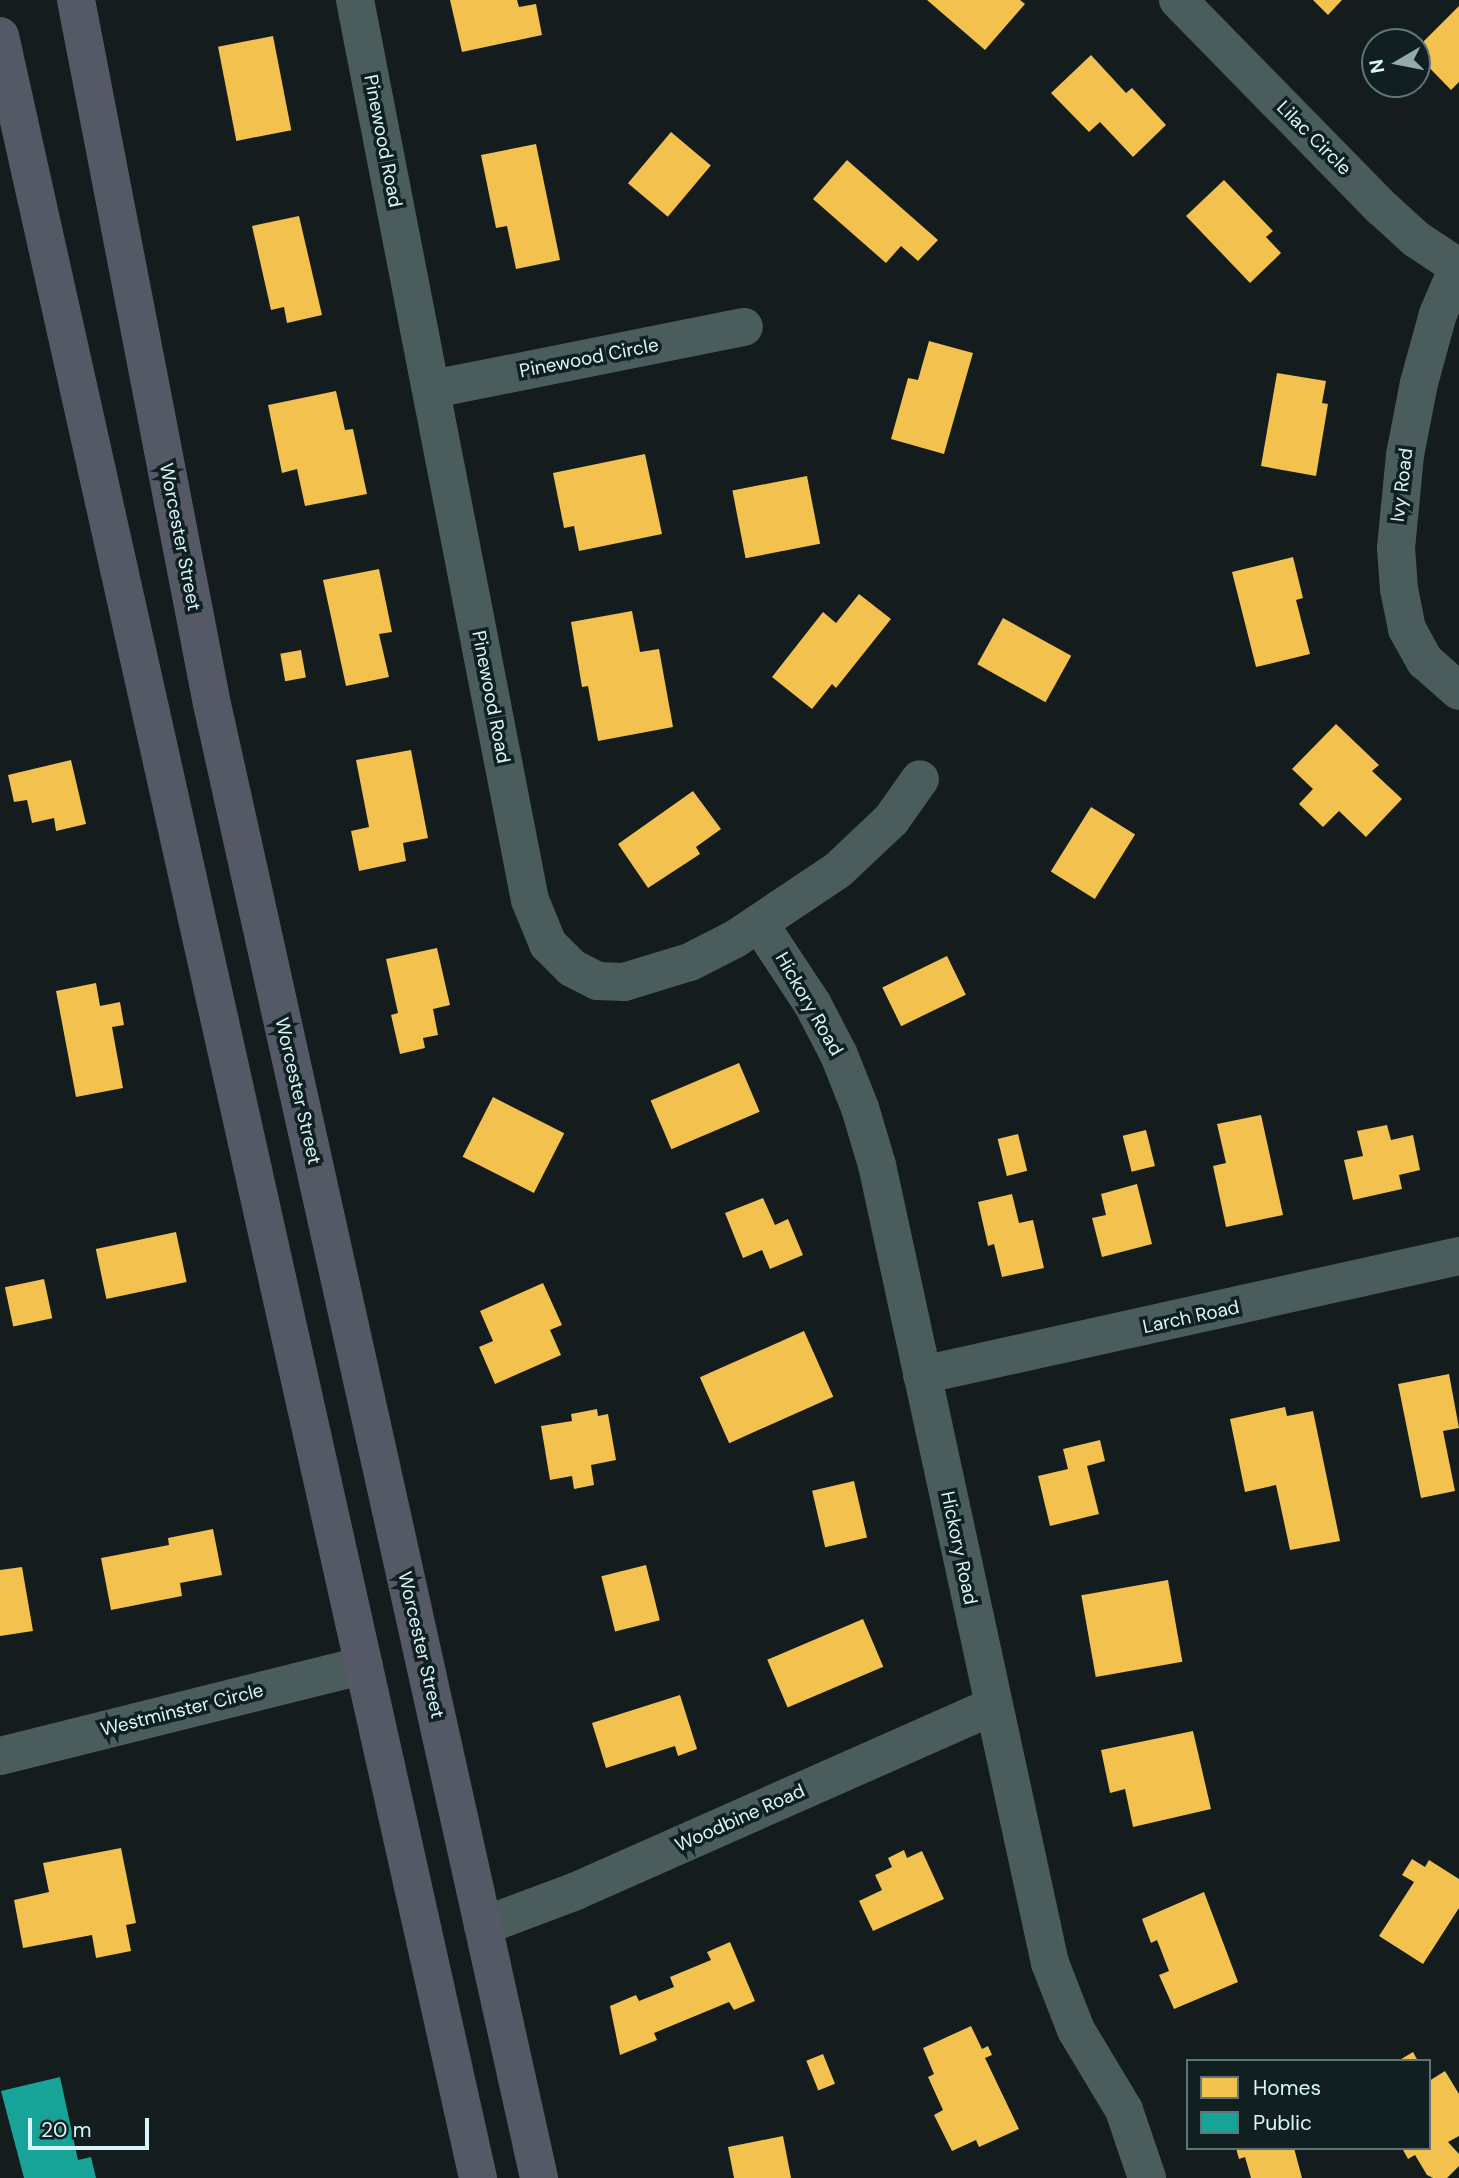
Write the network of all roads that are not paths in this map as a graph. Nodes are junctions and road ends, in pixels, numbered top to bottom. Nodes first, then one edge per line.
1 (76, 0) edge
2 (355, 0) edge
3 (1178, 0) edge
4 (0, 36) edge
5 (1458, 266) edge
6 (744, 327) dead end
7 (433, 388) junction
8 (1459, 691) edge
9 (920, 779) dead end
10 (759, 923) junction
11 (1459, 1256) edge
12 (922, 1375) junction
13 (364, 1665) junction
14 (994, 1706) junction
15 (0, 1756) edge
16 (483, 1926) junction
17 (478, 2178) edge
18 (540, 2178) edge
19 (1147, 2178) edge

1 - 16 highway, Worcester Street
2 - 7 street, Pinewood Road
3 - 5 street, Lilac Circle
4 - 13 highway
5 - 8 street, Ivy Road
6 - 7 street, Pinewood Circle
7 - 10 street, Pinewood Road
9 - 10 street, Pinewood Road
10 - 12 street, Hickory Road
11 - 12 street, Larch Road
12 - 14 street, Hickory Road
13 - 15 street, Westminster Circle
13 - 17 highway
14 - 16 street, Woodbine Road
14 - 19 street, Hickory Road
16 - 18 highway, Worcester Street

